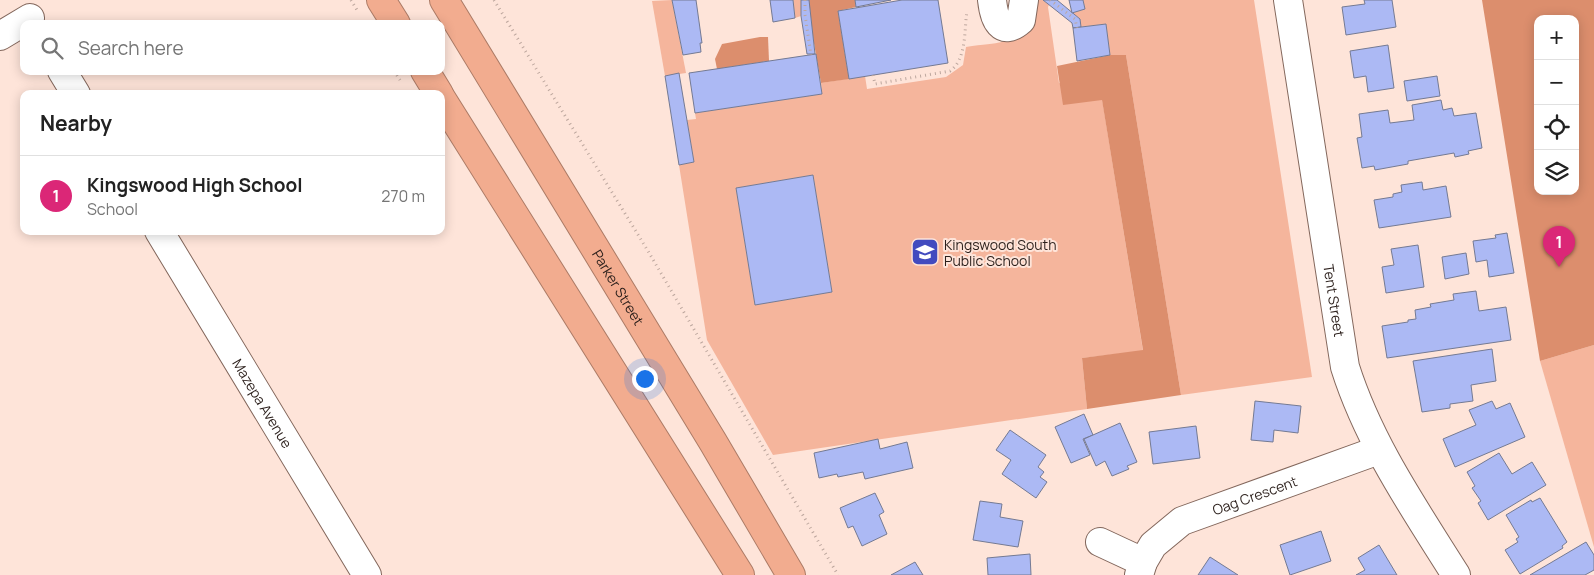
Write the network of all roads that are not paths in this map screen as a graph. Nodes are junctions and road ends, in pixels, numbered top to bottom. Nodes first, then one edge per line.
1 (381, 0) edge
2 (444, 0) edge
3 (992, 0) edge
4 (1024, 0) edge
5 (1288, 0) edge
6 (20, 20) edge
7 (394, 20) edge
8 (0, 36) edge
9 (64, 75) edge
10 (427, 75) edge
11 (74, 90) edge
12 (437, 90) edge
13 (445, 104) edge
14 (161, 235) edge
15 (1379, 450) junction
16 (1100, 542) dead end
17 (1141, 569) edge
18 (367, 575) edge
19 (740, 575) edge
20 (791, 575) edge
21 (1456, 575) edge

1 - 7 highway
2 - 20 highway, Parker Street
3 - 4 street
5 - 15 street, Tent Street
6 - 8 street
9 - 11 street
10 - 12 highway
13 - 19 highway
14 - 18 street, Mazepa Avenue
15 - 17 street, Oag Crescent
15 - 21 street, Tent Street
16 - 17 street, Oag Crescent

